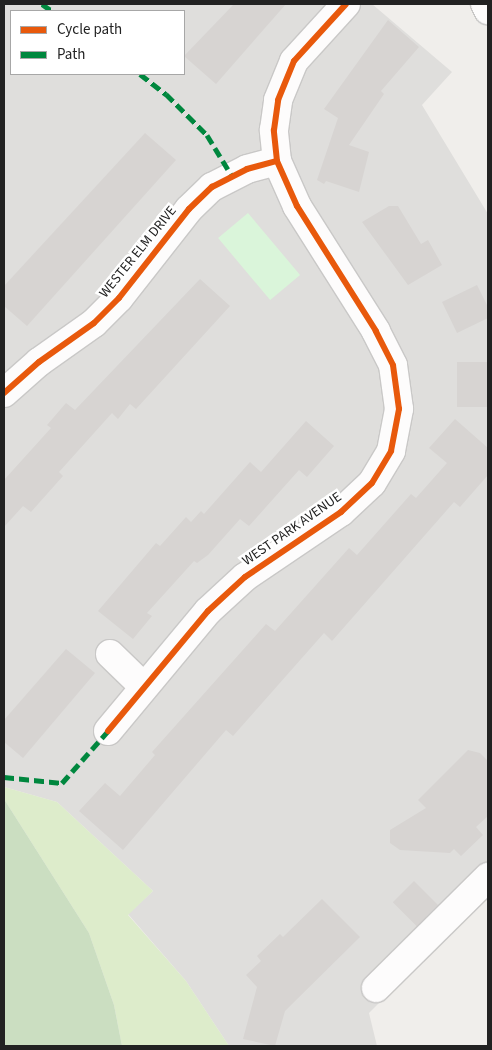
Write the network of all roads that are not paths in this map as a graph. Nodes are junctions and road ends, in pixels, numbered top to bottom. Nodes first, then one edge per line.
1 (346, 4) edge
2 (485, 4) edge
3 (488, 10) edge
4 (277, 161) junction
5 (4, 393) edge
6 (110, 654) dead end
7 (144, 687) junction
8 (108, 730) dead end
9 (488, 877) edge
10 (376, 988) dead end

1 - 4 street, WEST PARK AVENUE
2 - 3 street
4 - 5 street, WESTER ELM DRIVE
4 - 7 street, WEST PARK AVENUE
6 - 7 street
7 - 8 street, WEST PARK AVENUE
9 - 10 street

